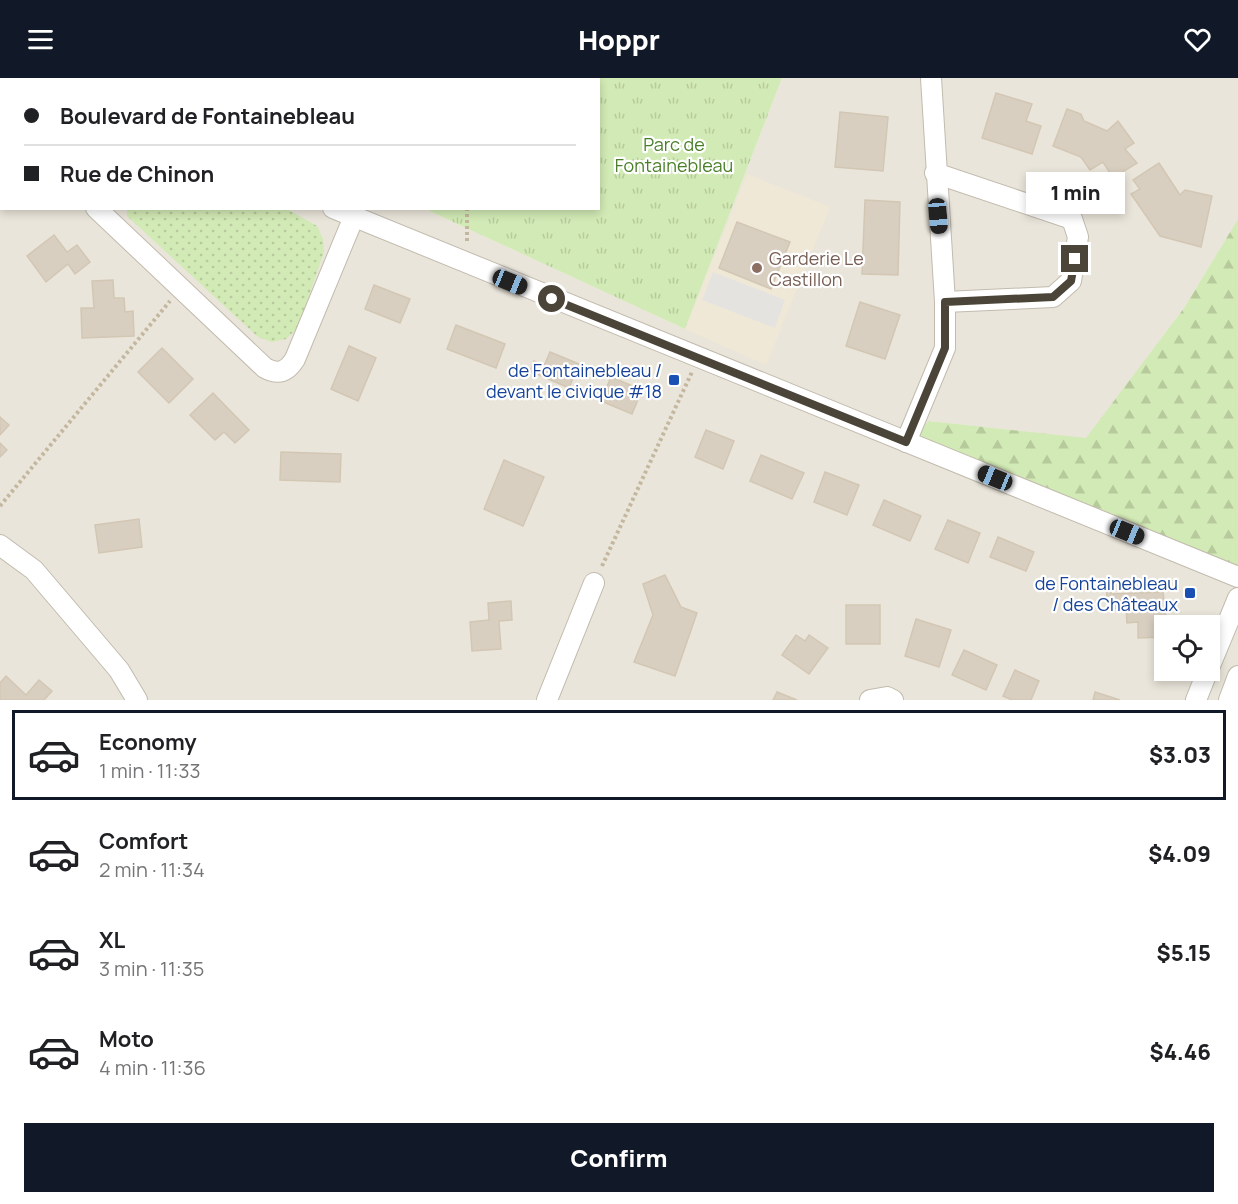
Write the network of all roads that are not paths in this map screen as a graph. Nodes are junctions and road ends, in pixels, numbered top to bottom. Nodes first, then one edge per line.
1 (931, 78) edge
2 (935, 173) junction
3 (98, 210) edge
4 (337, 210) edge
5 (353, 219) junction
6 (945, 302) junction
7 (906, 442) junction
8 (0, 545) edge
9 (1238, 576) edge
10 (594, 583) road end
11 (1238, 598) edge
12 (1220, 642) edge
13 (1238, 676) edge
14 (1204, 681) edge
15 (137, 700) edge
16 (547, 700) edge
17 (870, 700) edge
18 (893, 700) edge
19 (1196, 700) edge
20 (1228, 700) edge

1 - 2 street
2 - 6 street
2 - 6 street
3 - 5 street
4 - 5 street
5 - 7 street
6 - 7 street
7 - 9 street
8 - 15 street
10 - 16 street
11 - 12 street
13 - 20 street
14 - 19 street
17 - 18 street

